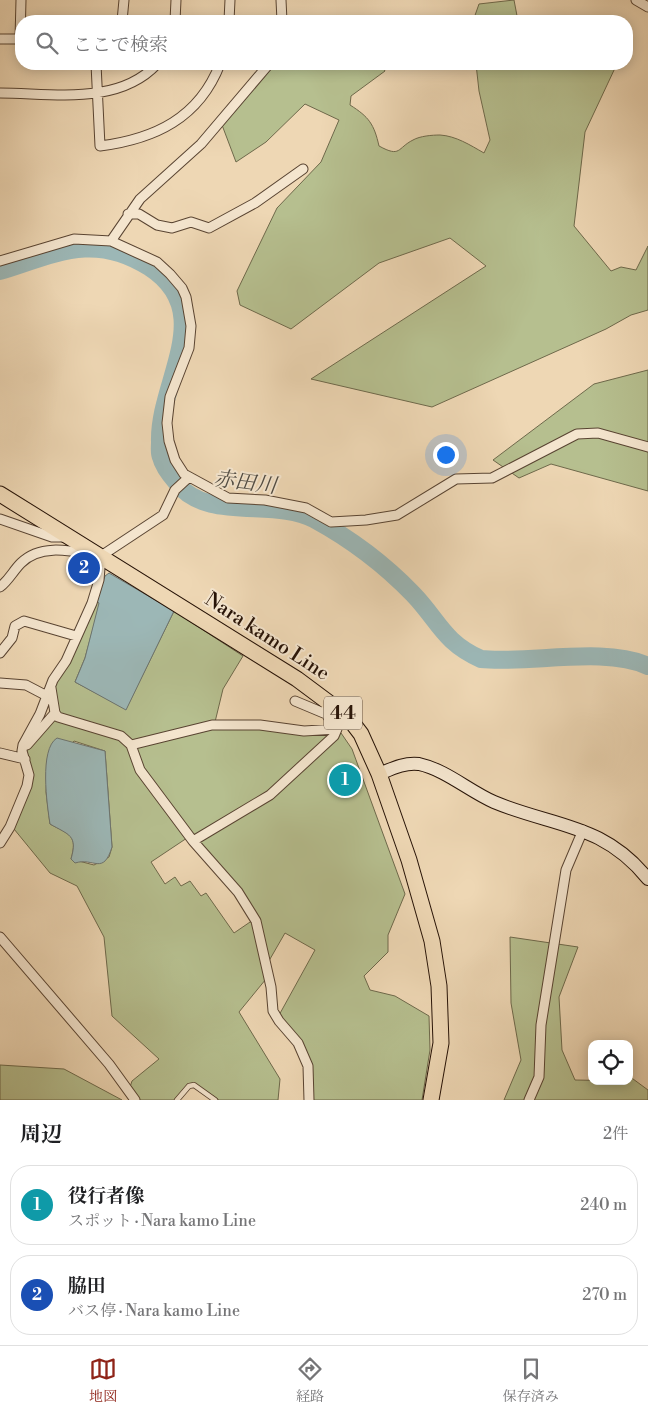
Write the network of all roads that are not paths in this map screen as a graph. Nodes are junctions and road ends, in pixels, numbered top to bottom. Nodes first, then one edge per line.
1 (20, 0) edge
2 (124, 0) edge
3 (176, 0) edge
4 (230, 0) edge
5 (281, 0) edge
6 (20, 15) edge
7 (123, 15) edge
8 (175, 15) edge
9 (230, 15) edge
10 (282, 15) edge
11 (0, 39) edge
12 (15, 39) edge
13 (96, 70) edge
14 (150, 70) edge
15 (217, 70) edge
16 (264, 70) edge
17 (0, 93) edge
18 (98, 93) junction
19 (303, 169) dead end
20 (128, 214) junction
21 (111, 241) junction
22 (0, 261) edge
23 (648, 447) edge
24 (188, 478) junction
25 (0, 494) edge
26 (0, 519) edge
27 (67, 537) junction
28 (101, 556) junction
29 (0, 587) edge
30 (76, 636) junction
31 (0, 653) edge
32 (0, 683) edge
33 (51, 687) junction
34 (47, 696) junction
35 (295, 701) dead end
36 (327, 708) junction
37 (55, 713) junction
38 (338, 729) junction
39 (130, 745) junction
40 (0, 753) edge
41 (23, 755) junction
42 (379, 774) junction
43 (583, 830) junction
44 (193, 841) junction
45 (0, 842) edge
46 (648, 879) edge
47 (0, 937) edge
48 (135, 1100) edge
49 (177, 1100) edge
50 (215, 1100) edge
51 (309, 1100) edge
52 (431, 1100) edge
53 (529, 1100) edge

1 - 6 street
2 - 7 street
3 - 8 street
4 - 9 street
5 - 10 street
11 - 12 street
13 - 18 street
14 - 18 street
15 - 18 street
16 - 20 street
17 - 18 street
19 - 20 street
20 - 21 street
21 - 22 street
21 - 24 street
23 - 24 street
24 - 28 street
25 - 27 main road, Nara kamo Line / 44
26 - 27 street
27 - 28 main road, Nara kamo Line / 44
28 - 29 street
28 - 30 street
28 - 36 main road, Nara kamo Line / 44
30 - 31 street
30 - 33 street
32 - 34 street
33 - 34 street
33 - 37 street
34 - 41 street
35 - 36 street
36 - 38 street
36 - 42 main road, Nara kamo Line / 44
37 - 39 street
37 - 41 street
38 - 39 street
38 - 44 street
39 - 44 street
40 - 41 street
41 - 45 street
42 - 43 main road
42 - 52 main road, Nara kamo Line / 44
43 - 46 main road
43 - 53 street
44 - 51 street
47 - 48 street
49 - 50 lane

